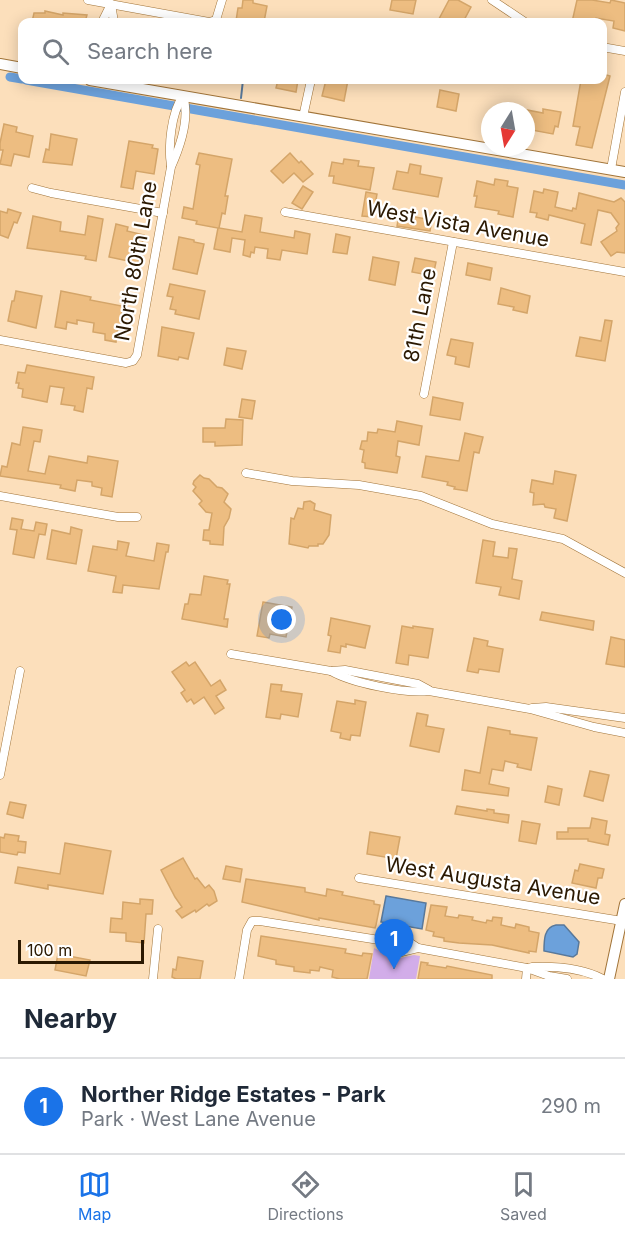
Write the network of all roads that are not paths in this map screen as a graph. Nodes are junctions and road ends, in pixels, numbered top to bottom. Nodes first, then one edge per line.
1 (88, 0) edge
2 (222, 0) edge
3 (492, 0) edge
4 (111, 4) junction
5 (104, 18) edge
6 (113, 18) edge
7 (187, 18) edge
8 (217, 18) edge
9 (519, 18) edge
10 (607, 48) edge
11 (625, 51) edge
12 (0, 64) edge
13 (18, 67) edge
14 (110, 84) edge
15 (310, 84) edge
16 (625, 98) edge
17 (182, 105) junction
18 (303, 117) junction
19 (171, 139) junction
20 (180, 140) junction
21 (171, 167) junction
22 (611, 170) junction
23 (625, 172) edge
24 (32, 188) dead end
25 (285, 212) dead end
26 (163, 213) junction
27 (453, 242) junction
28 (625, 272) edge
29 (0, 340) edge
30 (424, 394) dead end
31 (246, 473) dead end
32 (0, 496) edge
33 (137, 517) dead end
34 (625, 564) edge
35 (612, 567) junction
36 (625, 573) edge
37 (231, 654) dead end
38 (20, 671) dead end
39 (531, 709) junction
40 (613, 715) junction
41 (625, 718) edge
42 (610, 730) junction
43 (625, 733) edge
44 (0, 775) edge
45 (359, 878) dead end
46 (625, 904) edge
47 (622, 926) edge
48 (158, 929) dead end
49 (379, 940) junction
50 (418, 948) junction
51 (527, 968) junction
52 (559, 968) junction
53 (562, 978) edge
54 (153, 979) edge
55 (239, 979) edge
56 (526, 979) edge
57 (603, 979) edge
58 (609, 979) edge

1 - 4 street
2 - 8 street
3 - 9 street
4 - 5 street
4 - 6 street
4 - 7 street
10 - 11 street
12 - 13 street
14 - 17 street
15 - 18 street
16 - 22 street
17 - 18 street
17 - 19 street, North 80th Lane
17 - 20 street, North 80th Lane
18 - 22 street
19 - 20 street
19 - 21 street, North 80th Lane
20 - 21 street, North 80th Lane
21 - 26 street, North 80th Lane
22 - 23 street
24 - 26 street
25 - 27 street, West Vista Avenue
26 - 29 street, North 80th Lane
27 - 28 street, West Vista Avenue
27 - 30 street, 81th Lane
31 - 35 street
32 - 33 street
34 - 35 street
35 - 36 street
37 - 39 street
38 - 44 street
39 - 40 street
39 - 42 street
40 - 41 street
40 - 42 street
42 - 43 street
45 - 47 street, West Augusta Avenue
46 - 47 street
47 - 58 street
48 - 54 street
49 - 50 street
49 - 50 street
49 - 55 street
50 - 51 street
51 - 52 street
51 - 53 street
51 - 56 street
52 - 53 street
52 - 57 street

